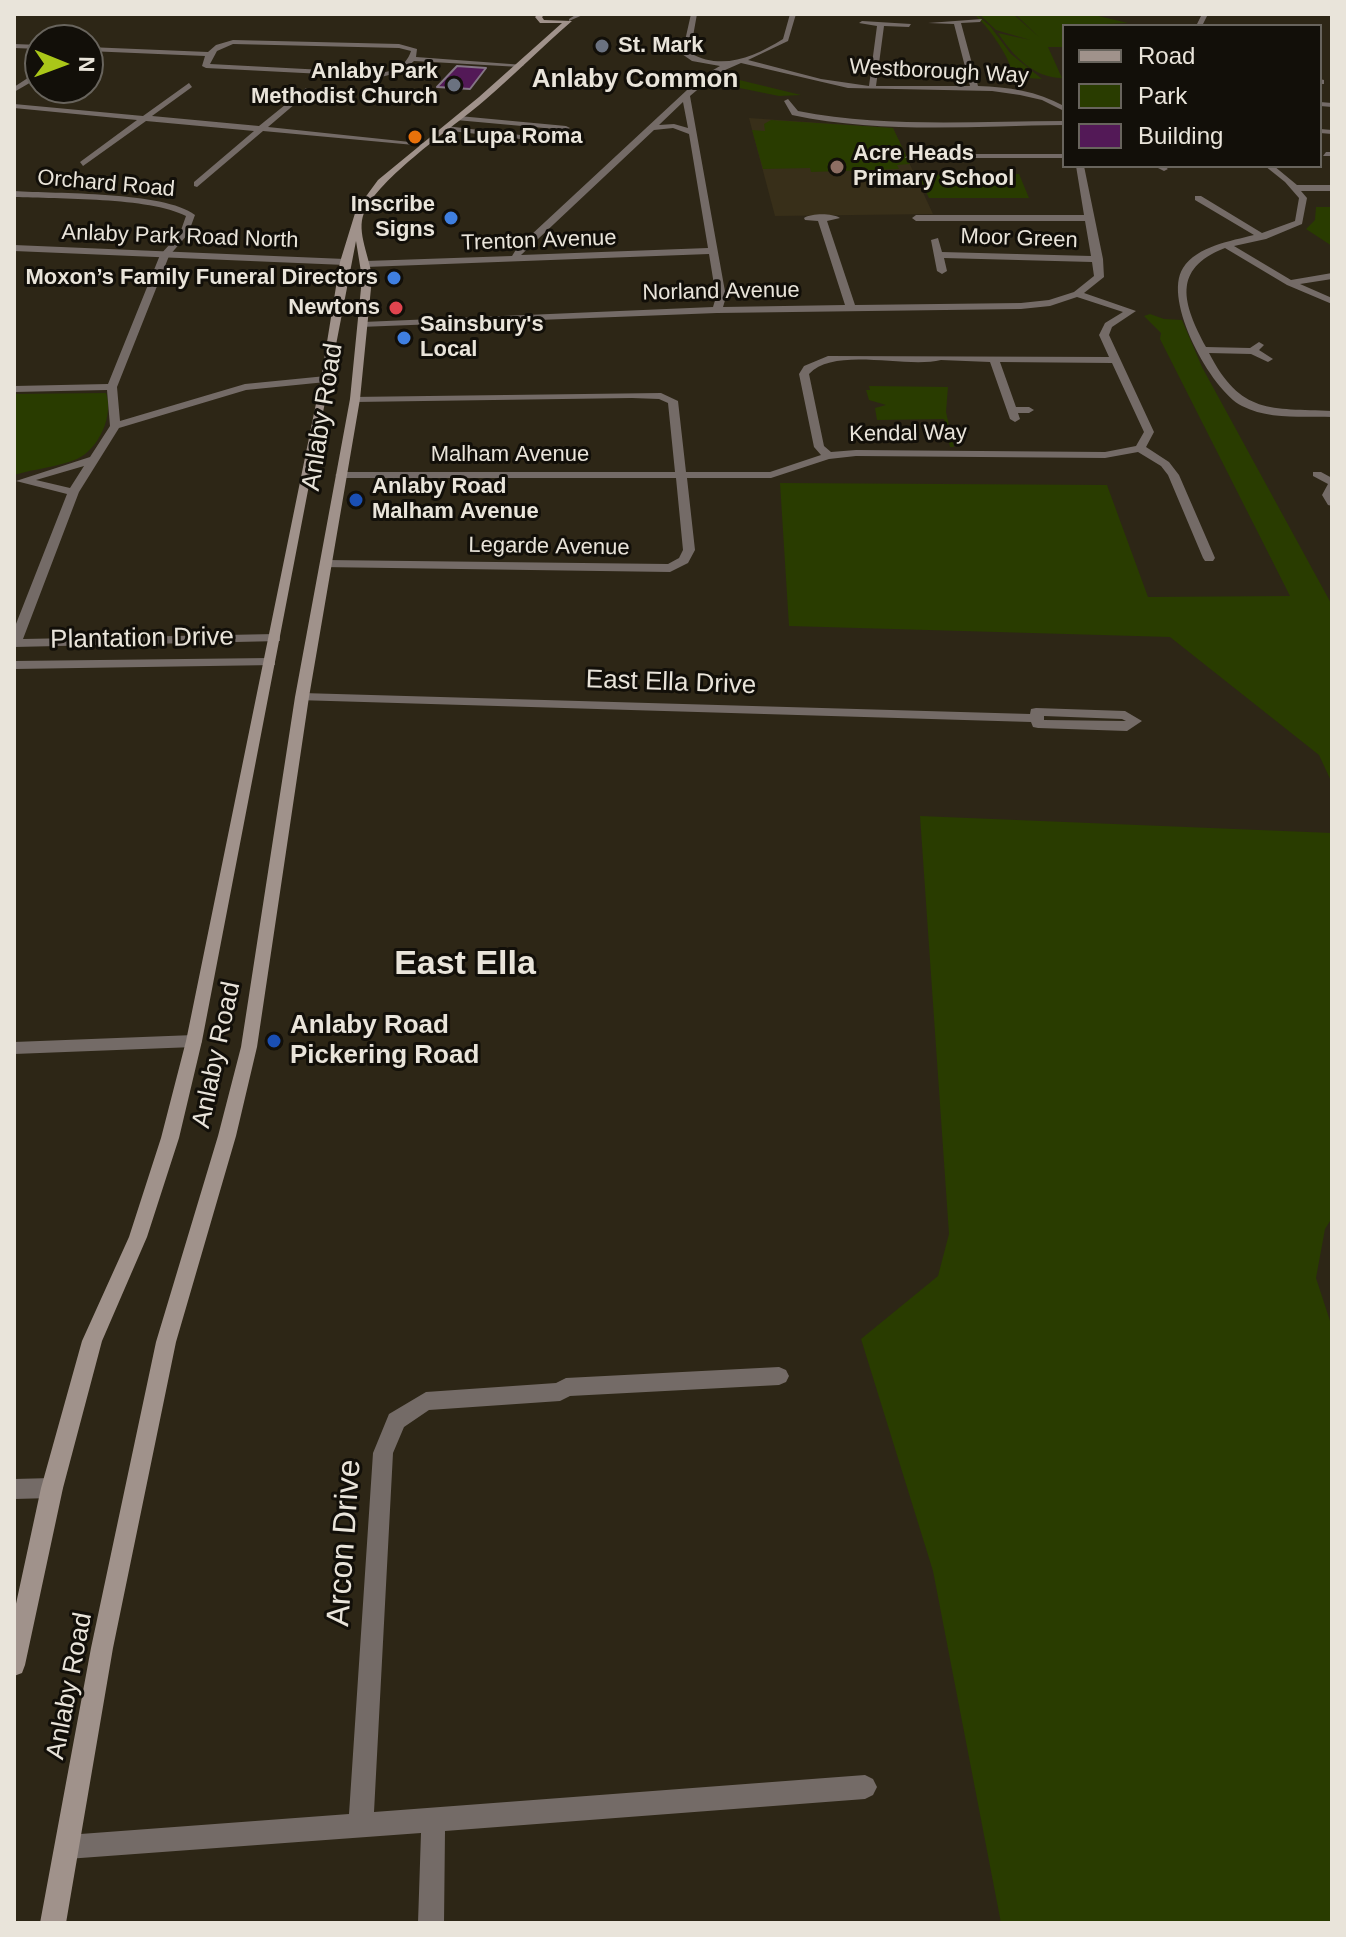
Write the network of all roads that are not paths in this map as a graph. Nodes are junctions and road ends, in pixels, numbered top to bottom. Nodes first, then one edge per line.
1 (582, 14) edge
2 (694, 14) edge
3 (793, 14) edge
4 (540, 17) edge
5 (570, 19) edge
6 (980, 20) dead end
7 (957, 21) junction
8 (862, 23) dead end
9 (931, 23) dead end
10 (881, 24) junction
11 (909, 25) dead end
12 (104, 50) edge
13 (535, 51) junction
14 (211, 54) junction
15 (413, 59) junction
16 (739, 60) junction
17 (520, 65) junction
18 (725, 65) junction
19 (189, 85) dead end
20 (872, 88) junction
21 (306, 90) dead end
22 (975, 90) junction
23 (686, 96) junction
24 (800, 101) dead end
25 (14, 106) edge
26 (1062, 107) edge
27 (146, 118) junction
28 (459, 118) junction
29 (1062, 123) edge
30 (264, 128) junction
31 (446, 128) junction
32 (566, 128) dead end
33 (651, 128) junction
34 (691, 132) junction
35 (537, 139) dead end
36 (425, 144) junction
37 (908, 156) dead end
38 (1062, 156) edge
39 (83, 164) dead end
40 (1080, 168) edge
41 (1272, 168) edge
42 (197, 184) dead end
43 (1297, 188) junction
44 (1332, 188) edge
45 (14, 194) edge
46 (1198, 198) dead end
47 (1211, 206) junction
48 (1192, 209) dead end
49 (808, 218) dead end
50 (822, 218) junction
51 (836, 218) dead end
52 (916, 218) dead end
53 (1089, 218) junction
54 (356, 228) junction
55 (1263, 237) junction
56 (935, 240) dead end
57 (1228, 246) junction
58 (14, 248) edge
59 (712, 251) junction
60 (165, 255) junction
61 (939, 255) junction
62 (515, 259) junction
63 (1098, 259) junction
64 (345, 262) junction
65 (366, 264) junction
66 (942, 271) dead end
67 (1332, 276) edge
68 (1290, 283) junction
69 (1077, 294) junction
70 (1332, 301) edge
71 (851, 309) junction
72 (717, 310) junction
73 (363, 325) junction
74 (1202, 350) junction
75 (994, 359) junction
76 (1268, 359) dead end
77 (1115, 360) junction
78 (326, 379) junction
79 (112, 387) junction
80 (14, 389) edge
81 (355, 399) junction
82 (1029, 410) dead end
83 (1332, 414) edge
84 (115, 426) junction
85 (1140, 448) junction
86 (828, 456) junction
87 (92, 460) junction
88 (1317, 474) dead end
89 (341, 475) junction
90 (680, 476) junction
91 (18, 481) edge
92 (1332, 484) edge
93 (73, 492) junction
94 (1332, 503) edge
95 (1209, 558) dead end
96 (325, 564) junction
97 (275, 638) junction
98 (14, 643) edge
99 (270, 662) junction
100 (14, 665) edge
101 (302, 697) junction
102 (1037, 718) junction
103 (194, 1041) junction
104 (14, 1048) edge
105 (779, 1376) dead end
106 (52, 1488) junction
107 (14, 1489) edge
108 (14, 1665) edge
109 (865, 1787) dead end
110 (433, 1819) junction
111 (361, 1823) junction
112 (67, 1847) junction
113 (53, 1923) edge
114 (431, 1923) edge

1 - 5 street
2 - 18 street
3 - 16 street
4 - 5 main road
4 - 13 main road
5 - 13 main road
6 - 7 street
7 - 9 street
7 - 22 street
8 - 10 street
10 - 11 street
10 - 20 street
12 - 14 street
13 - 17 main road
14 - 15 street
14 - 15 street
15 - 17 street
16 - 18 street
16 - 20 street, Westborough Way
17 - 28 main road
18 - 23 street
19 - 27 street
20 - 22 street, Westborough Way
21 - 30 street
22 - 26 street, Westborough Way
23 - 33 street
23 - 34 street
24 - 29 street
25 - 27 street
27 - 30 street
27 - 39 street
28 - 31 main road
28 - 32 street
30 - 36 street
30 - 42 street
31 - 35 street
31 - 36 main road
33 - 34 street
33 - 62 street
34 - 59 street
36 - 54 main road
37 - 38 street
40 - 53 street
41 - 43 street
43 - 44 street
43 - 55 street
45 - 60 street, Orchard Road
46 - 47 street
47 - 48 street
47 - 55 street
49 - 50 street
50 - 51 street
50 - 71 street
52 - 53 street
53 - 63 street
54 - 64 main road, Anlaby Road
54 - 65 main road, Anlaby Road
55 - 57 street
56 - 61 street, Moor Green
57 - 68 street
57 - 74 street
58 - 60 street, Anlaby Park Road North
59 - 62 street, Trenton Avenue
59 - 72 street
60 - 64 street, Anlaby Park Road North
60 - 79 street
61 - 63 street, Moor Green
61 - 66 street, Moor Green
62 - 65 street, Trenton Avenue
63 - 69 street
64 - 78 main road, Anlaby Road
65 - 73 main road, Anlaby Road
67 - 68 street
68 - 70 street
69 - 71 street, Norland Avenue
69 - 77 street
71 - 72 street, Norland Avenue
72 - 73 street, Norland Avenue
73 - 81 main road, Anlaby Road
74 - 76 street
74 - 83 street
75 - 77 street
75 - 82 street
75 - 86 street
77 - 85 street
78 - 84 street
78 - 97 main road, Anlaby Road
79 - 80 street
79 - 84 street
81 - 89 main road, Anlaby Road
81 - 90 street
84 - 87 street
85 - 86 street, Kendal Way
85 - 95 street
86 - 90 street, Kendal Way
87 - 91 street
87 - 93 street
88 - 92 street
89 - 90 street, Malham Avenue
89 - 96 main road, Anlaby Road
90 - 96 street, Legarde Avenue
91 - 93 street
92 - 94 street
93 - 98 street
96 - 101 main road, Anlaby Road
97 - 98 street
97 - 99 main road, Anlaby Road
99 - 100 street, Plantation Drive
99 - 103 main road, Anlaby Road
101 - 102 street, East Ella Drive
101 - 112 main road, Anlaby Road
102 - 102 street, East Ella Drive
103 - 104 street
103 - 106 main road, Anlaby Road
105 - 111 street, Arcon Drive
106 - 107 street
106 - 108 main road, Anlaby Road
109 - 110 street
110 - 111 street
110 - 114 street
111 - 112 street
112 - 113 main road, Anlaby Road

